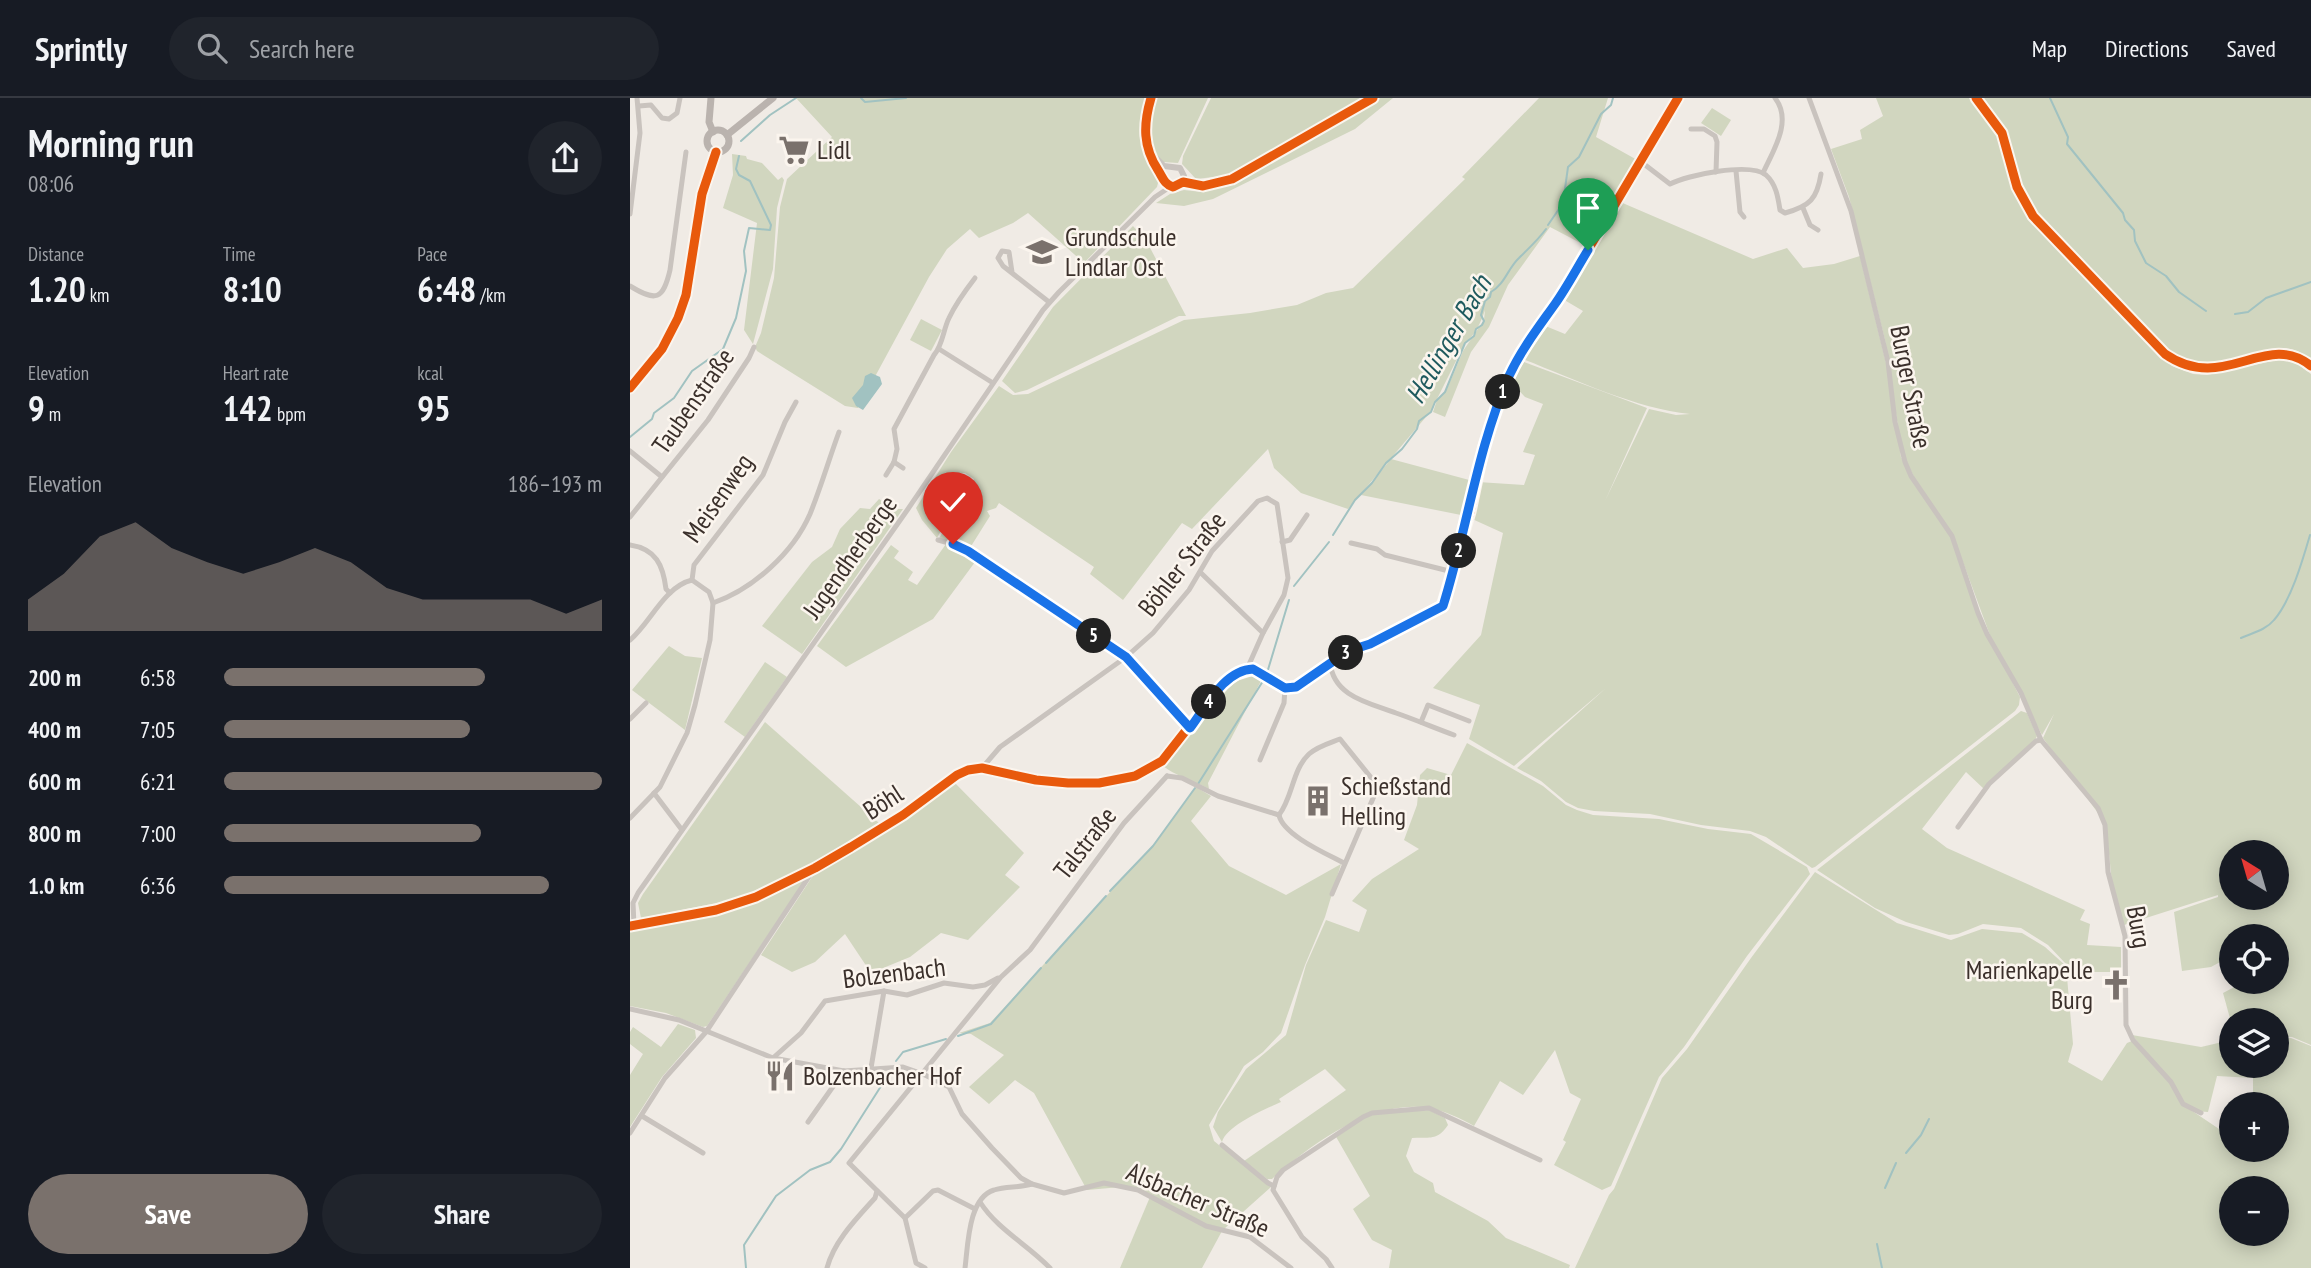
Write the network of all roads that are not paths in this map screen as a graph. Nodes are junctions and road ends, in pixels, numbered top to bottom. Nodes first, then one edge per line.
1 (637, 98) edge
2 (680, 98) edge
3 (710, 98) edge
4 (773, 98) edge
5 (1151, 98) edge
6 (1373, 98) edge
7 (1678, 98) edge
8 (1775, 98) edge
9 (1809, 98) edge
10 (1976, 98) edge
11 (639, 106) junction
12 (1691, 129) dead end
13 (713, 132) junction
14 (640, 133) junction
15 (727, 135) junction
16 (630, 137) edge
17 (1146, 147) junction
18 (686, 152) dead end
19 (716, 152) junction
20 (1640, 161) junction
21 (1169, 167) junction
22 (1736, 171) junction
23 (1716, 172) junction
24 (1763, 173) junction
25 (1821, 174) dead end
26 (1166, 182) junction
27 (1183, 182) junction
28 (1803, 208) junction
29 (630, 214) edge
30 (1744, 217) dead end
31 (1818, 230) dead end
32 (1012, 272) dead end
33 (975, 278) dead end
34 (630, 286) edge
35 (1049, 302) junction
36 (754, 346) dead end
37 (939, 349) junction
38 (2311, 366) edge
39 (993, 383) junction
40 (630, 388) edge
41 (796, 402) dead end
42 (839, 432) dead end
43 (630, 451) edge
44 (894, 461) junction
45 (903, 468) dead end
46 (886, 475) dead end
47 (662, 477) junction
48 (1307, 515) dead end
49 (630, 517) edge
50 (938, 540) dead end
51 (1282, 542) junction
52 (1351, 544) dead end
53 (630, 545) edge
54 (1200, 572) junction
55 (1453, 572) junction
56 (692, 580) junction
57 (670, 593) junction
58 (713, 603) junction
59 (1263, 633) junction
60 (630, 640) edge
61 (1126, 657) junction
62 (1330, 662) junction
63 (1247, 669) junction
64 (1285, 688) junction
65 (646, 703) dead end
66 (2026, 706) joint
67 (630, 719) edge
68 (1469, 721) dead end
69 (1421, 722) junction
70 (1190, 728) junction
71 (1454, 735) dead end
72 (2041, 740) junction
73 (1260, 760) dead end
74 (1158, 764) junction
75 (982, 768) junction
76 (1167, 776) junction
77 (654, 793) junction
78 (1279, 815) junction
79 (630, 818) edge
80 (1958, 827) dead end
81 (681, 830) junction
82 (1344, 863) junction
83 (815, 868) junction
84 (1332, 894) dead end
85 (632, 925) edge
86 (1001, 977) junction
87 (884, 991) junction
88 (630, 1009) edge
89 (706, 1031) junction
90 (774, 1058) junction
91 (872, 1068) junction
92 (844, 1071) junction
93 (923, 1074) junction
94 (2201, 1113) dead end
95 (642, 1116) junction
96 (808, 1122) dead end
97 (630, 1133) edge
98 (1222, 1145) dead end
99 (703, 1153) dead end
100 (1540, 1160) dead end
101 (1032, 1184) junction
102 (1275, 1186) junction
103 (877, 1191) junction
104 (980, 1202) junction
105 (975, 1209) junction
106 (905, 1218) junction
107 (827, 1268) edge
108 (925, 1268) edge
109 (965, 1268) edge
110 (1050, 1268) edge
111 (1291, 1268) edge
112 (1332, 1268) edge

1 - 11 street
2 - 11 street
3 - 13 main road
4 - 15 main road
5 - 17 street
6 - 27 street
7 - 20 street
8 - 24 street
9 - 66 street, Burger Straße
10 - 38 street
11 - 14 street
12 - 23 street
13 - 15 main road
13 - 19 main road
14 - 16 street
14 - 29 street
15 - 19 main road
17 - 21 street
17 - 26 street
18 - 34 street
19 - 40 main road
20 - 23 street
20 - 55 street
21 - 26 street
21 - 27 street
22 - 23 street
22 - 24 street
22 - 30 street
24 - 28 street
25 - 28 street
26 - 27 street
26 - 35 street, Jugendherberge
28 - 31 street
32 - 35 street
33 - 37 street
35 - 39 street, Jugendherberge
36 - 47 street, Taubenstraße
37 - 39 street
37 - 44 street
39 - 81 street, Jugendherberge
41 - 56 street, Meisenweg
42 - 58 street
43 - 47 street, Taubenstraße
44 - 45 street
44 - 46 street
47 - 49 street, Taubenstraße
48 - 51 street
50 - 61 street
51 - 54 street, Böhler Straße
51 - 59 street
52 - 55 street
53 - 57 street
54 - 59 street
54 - 61 street, Böhler Straße
55 - 62 street
56 - 57 street
56 - 58 street
57 - 60 street
58 - 77 street
59 - 63 street
61 - 70 street
61 - 75 street, Böhler Straße
62 - 64 street
62 - 69 street
63 - 64 street
63 - 70 street
64 - 73 street
65 - 67 street
66 - 72 street, Burg
68 - 69 street
69 - 71 street
70 - 74 street
72 - 80 street
72 - 94 street, Burg
74 - 75 street
74 - 76 street
75 - 83 street, Böhl
76 - 78 street
76 - 86 street, Talstraße
77 - 79 street
77 - 81 street
78 - 82 street
78 - 82 street
81 - 85 street, Jugendherberge
82 - 84 street
83 - 85 street, Böhl
83 - 89 street
86 - 87 street, Bolzenbach
86 - 93 street, Talstraße
87 - 90 street, Bolzenbach
87 - 91 street
88 - 89 street, Alsbacher Straße
89 - 90 street, Alsbacher Straße
89 - 95 street
90 - 92 street, Alsbacher Straße
91 - 92 street, Alsbacher Straße
91 - 93 street, Alsbacher Straße
92 - 96 street
93 - 101 street, Alsbacher Straße
93 - 103 street, Talstraße
95 - 97 street
95 - 99 street
98 - 102 street
100 - 102 street
101 - 104 street
101 - 111 street, Alsbacher Straße
102 - 112 street
103 - 106 street
103 - 107 street
104 - 105 street
104 - 110 street
105 - 106 street
105 - 109 street
106 - 108 street

